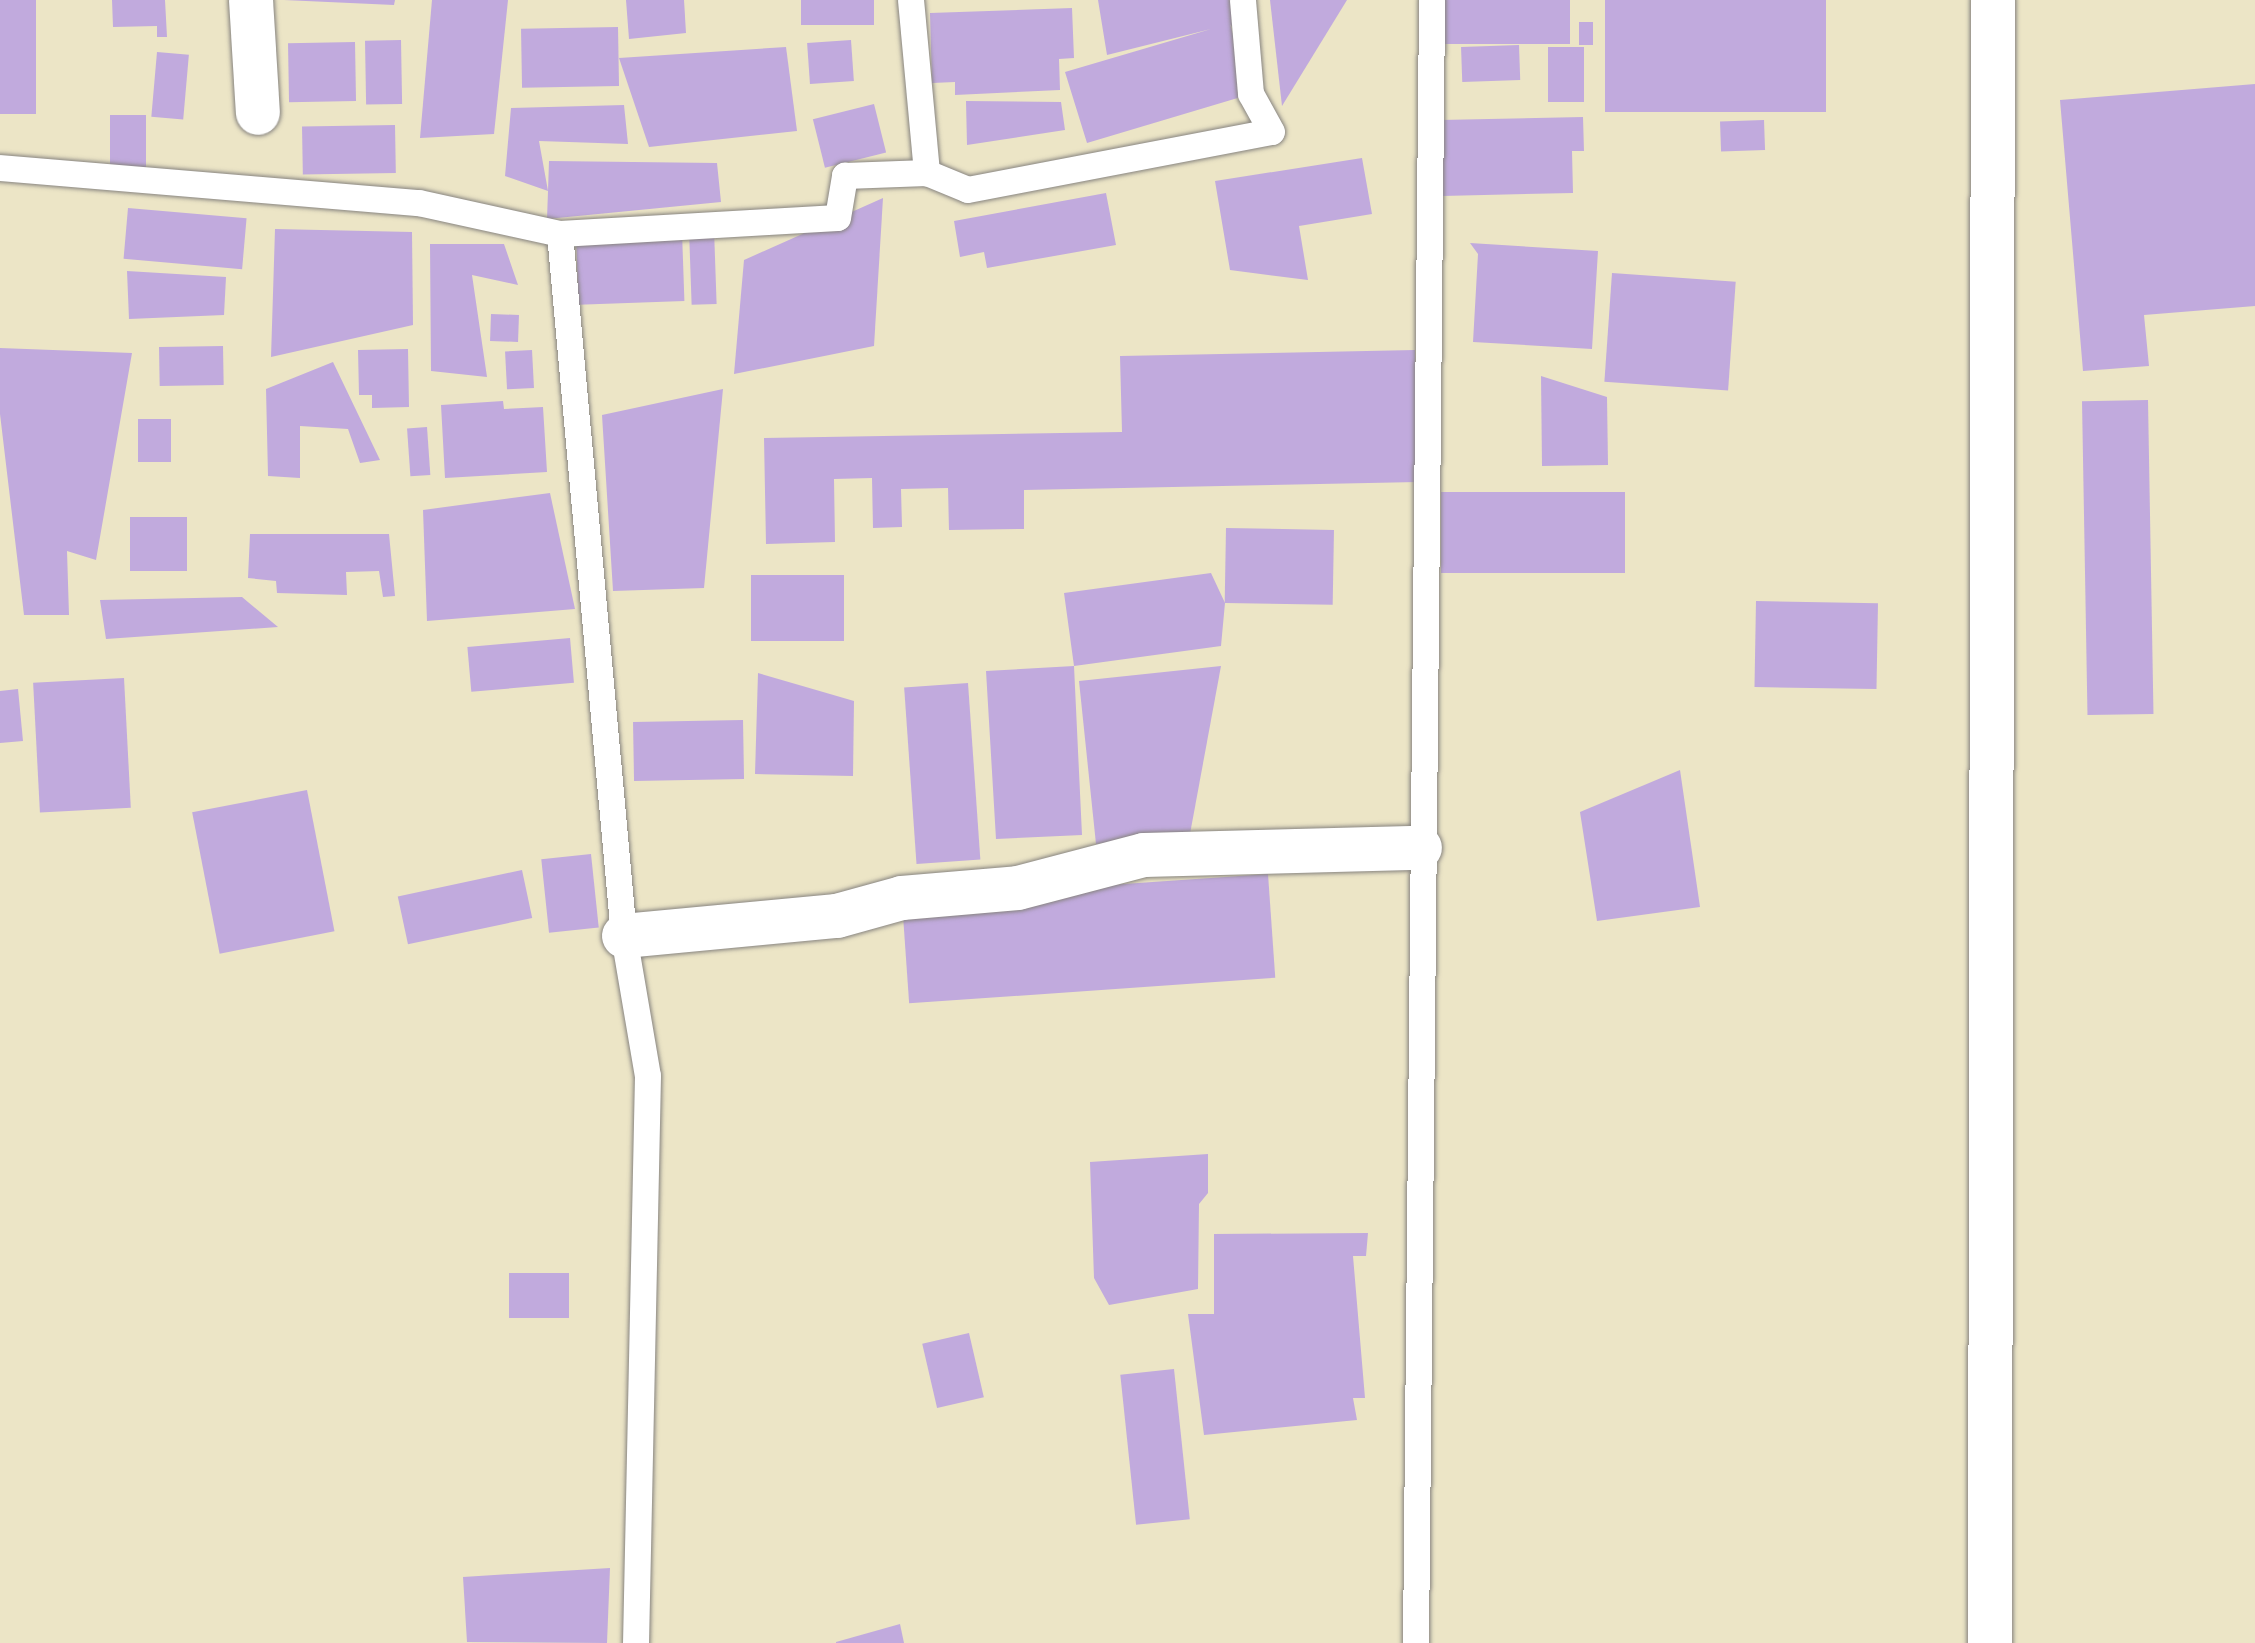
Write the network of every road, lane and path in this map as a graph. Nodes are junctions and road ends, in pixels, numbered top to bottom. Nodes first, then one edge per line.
1 (251, 0) edge
2 (911, 0) edge
3 (1243, 0) edge
4 (1432, 0) edge
5 (1993, 0) edge
6 (258, 113) dead end
7 (0, 168) edge
8 (927, 173) junction
9 (560, 234) junction
10 (1420, 848) junction
11 (624, 936) junction
12 (636, 1643) edge
13 (1416, 1643) edge
14 (1990, 1643) edge

1 - 6 main road
2 - 8 lane
3 - 8 lane
4 - 10 lane
5 - 14 main road
7 - 9 lane
8 - 9 lane
9 - 11 lane
10 - 11 main road
10 - 13 lane
11 - 12 lane

